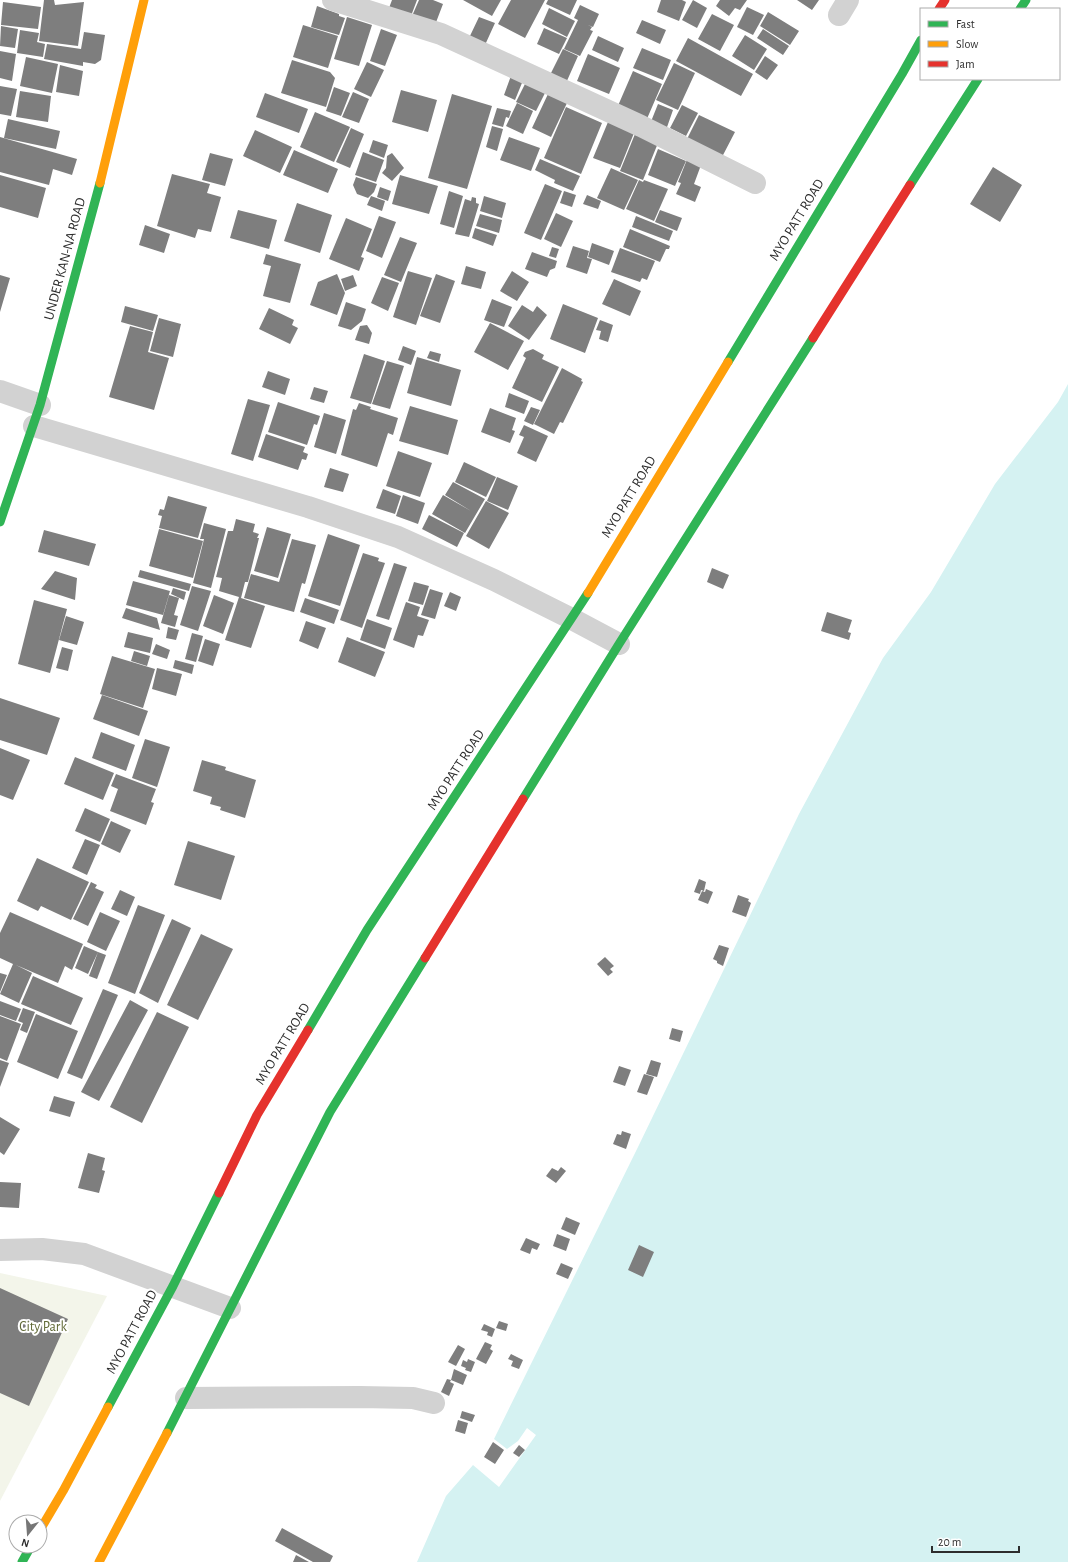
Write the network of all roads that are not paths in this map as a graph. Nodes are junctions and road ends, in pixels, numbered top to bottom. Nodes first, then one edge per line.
1 (144, 0) edge
2 (333, 0) edge
3 (920, 43) edge
4 (977, 80) edge
5 (756, 184) dead end
6 (0, 391) edge
7 (40, 405) junction
8 (34, 426) junction
9 (0, 522) edge
10 (572, 619) junction
11 (619, 644) junction
12 (0, 1250) edge
13 (173, 1286) junction
14 (230, 1308) junction
15 (186, 1398) junction
16 (434, 1403) dead end
17 (48, 1516) edge
18 (99, 1562) edge

1 - 7 main road, UNDER KAN-NA ROAD
2 - 5 street
3 - 10 main road, MYO PATT ROAD
4 - 11 main road
6 - 7 street
7 - 8 main road, UNDER KAN-NA ROAD
8 - 9 main road, UNDER KAN-NA ROAD
8 - 10 street
10 - 11 street
10 - 13 main road, MYO PATT ROAD
11 - 14 main road
12 - 13 street
13 - 14 street
13 - 17 main road, MYO PATT ROAD
14 - 15 main road
15 - 16 street
15 - 18 main road

